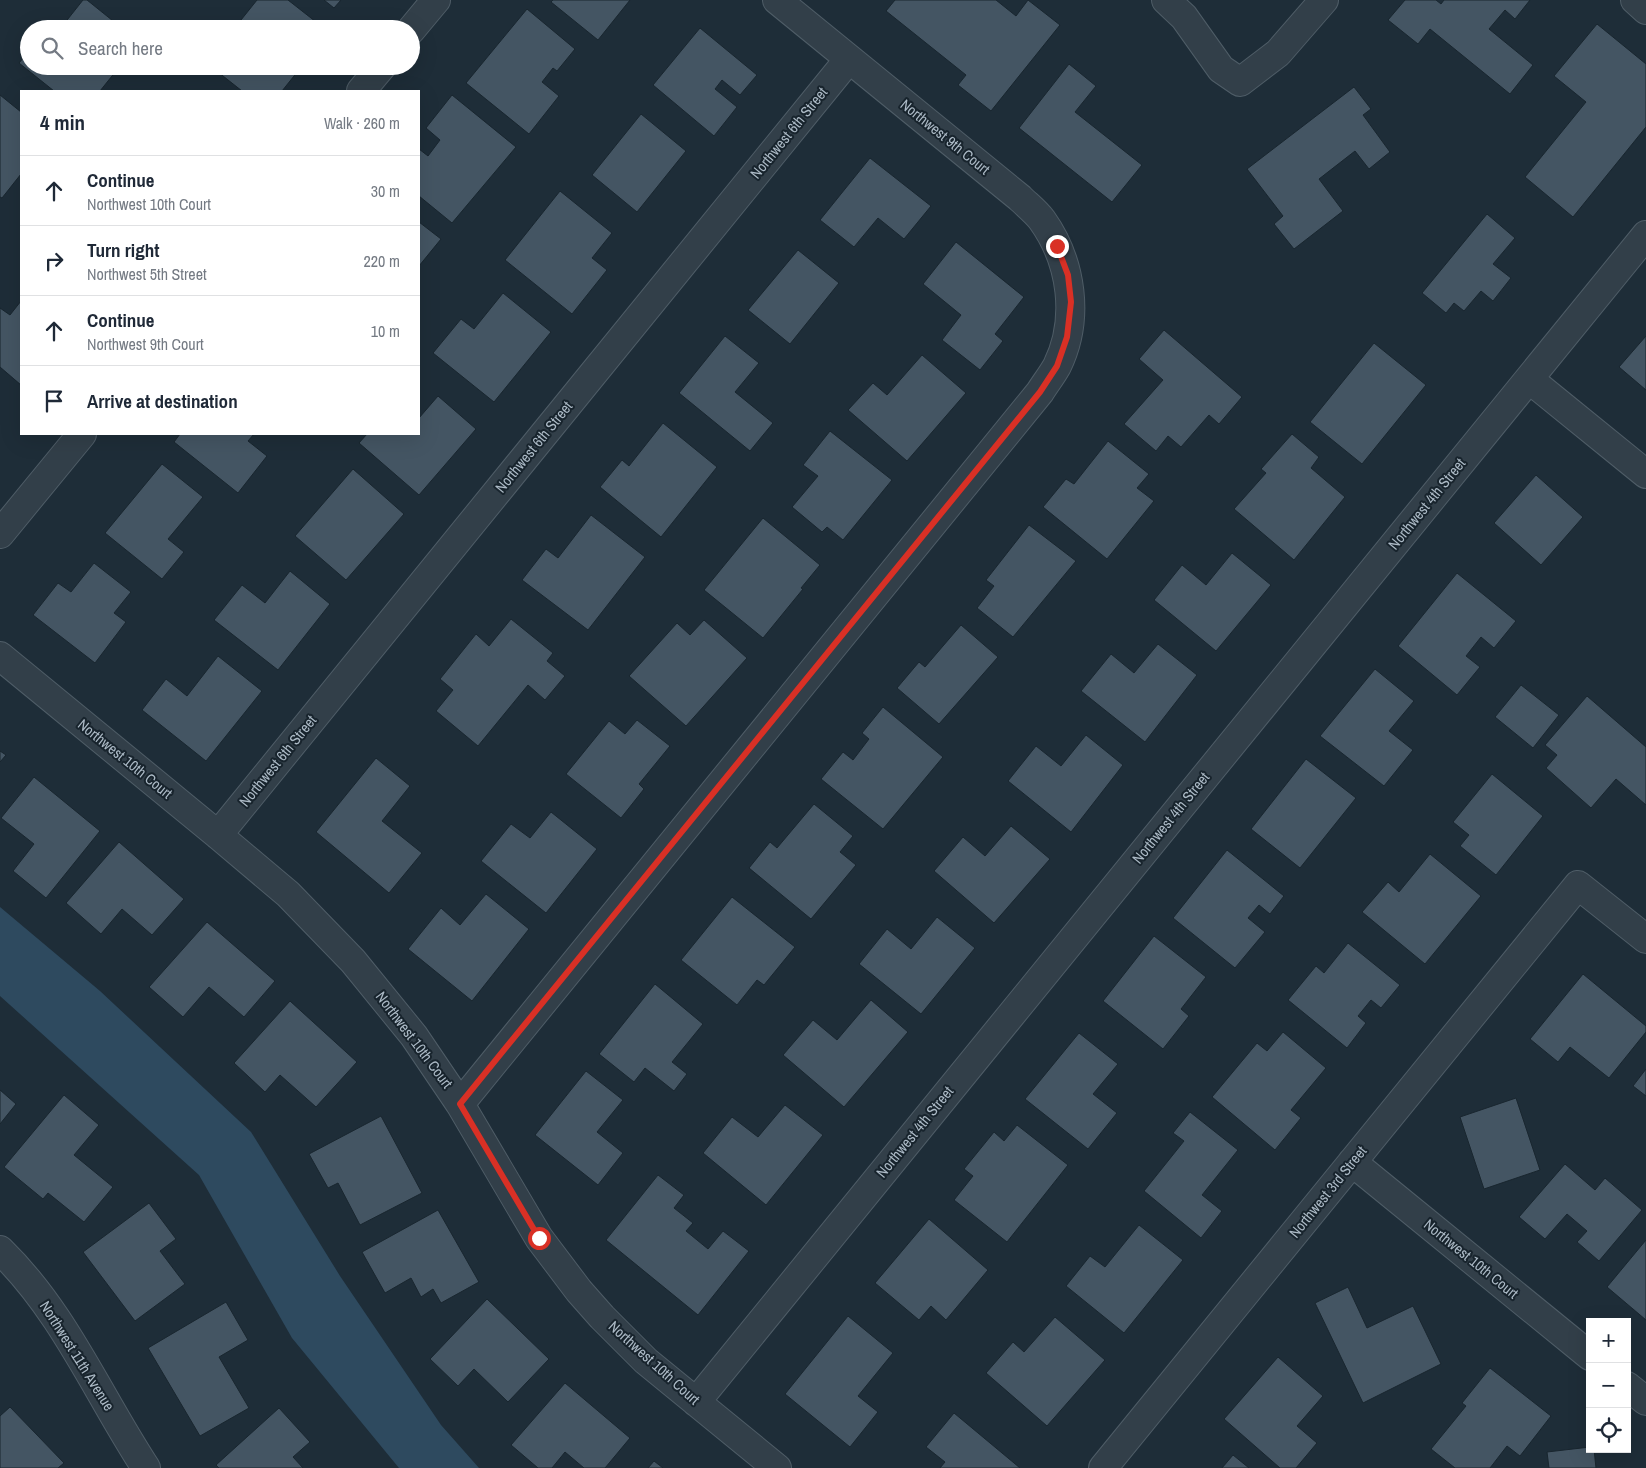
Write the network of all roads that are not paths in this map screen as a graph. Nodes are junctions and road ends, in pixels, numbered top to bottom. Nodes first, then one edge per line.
1 (436, 0) edge
2 (777, 0) edge
3 (1166, 0) edge
4 (1324, 0) edge
5 (1635, 0) edge
6 (1646, 10) edge
7 (419, 20) edge
8 (850, 59) junction
9 (374, 75) edge
10 (362, 90) edge
11 (1646, 235) edge
12 (1529, 378) junction
13 (81, 435) edge
14 (1646, 474) edge
15 (0, 534) edge
16 (0, 656) edge
17 (218, 834) junction
18 (1646, 939) edge
19 (460, 1104) junction
20 (1352, 1162) junction
21 (0, 1250) edge
22 (1586, 1353) edge
23 (1631, 1389) edge
24 (696, 1402) junction
25 (1646, 1402) edge
26 (146, 1468) edge
27 (777, 1468) edge
28 (1103, 1468) edge

1 - 7 street
2 - 8 street, Northwest 9th Court
3 - 4 street
5 - 6 street
8 - 17 street, Northwest 6th Street
8 - 19 street, Northwest 9th Court
9 - 10 street
11 - 12 street, Northwest 4th Street
12 - 14 street
12 - 24 street, Northwest 4th Street
13 - 15 street
16 - 17 street, Northwest 10th Court
17 - 19 street, Northwest 10th Court
18 - 20 street, Northwest 3rd Street
19 - 24 street, Northwest 10th Court
20 - 22 street, Northwest 10th Court
20 - 28 street, Northwest 3rd Street
21 - 26 street, Northwest 11th Avenue
23 - 25 street
24 - 27 street, Northwest 10th Court

